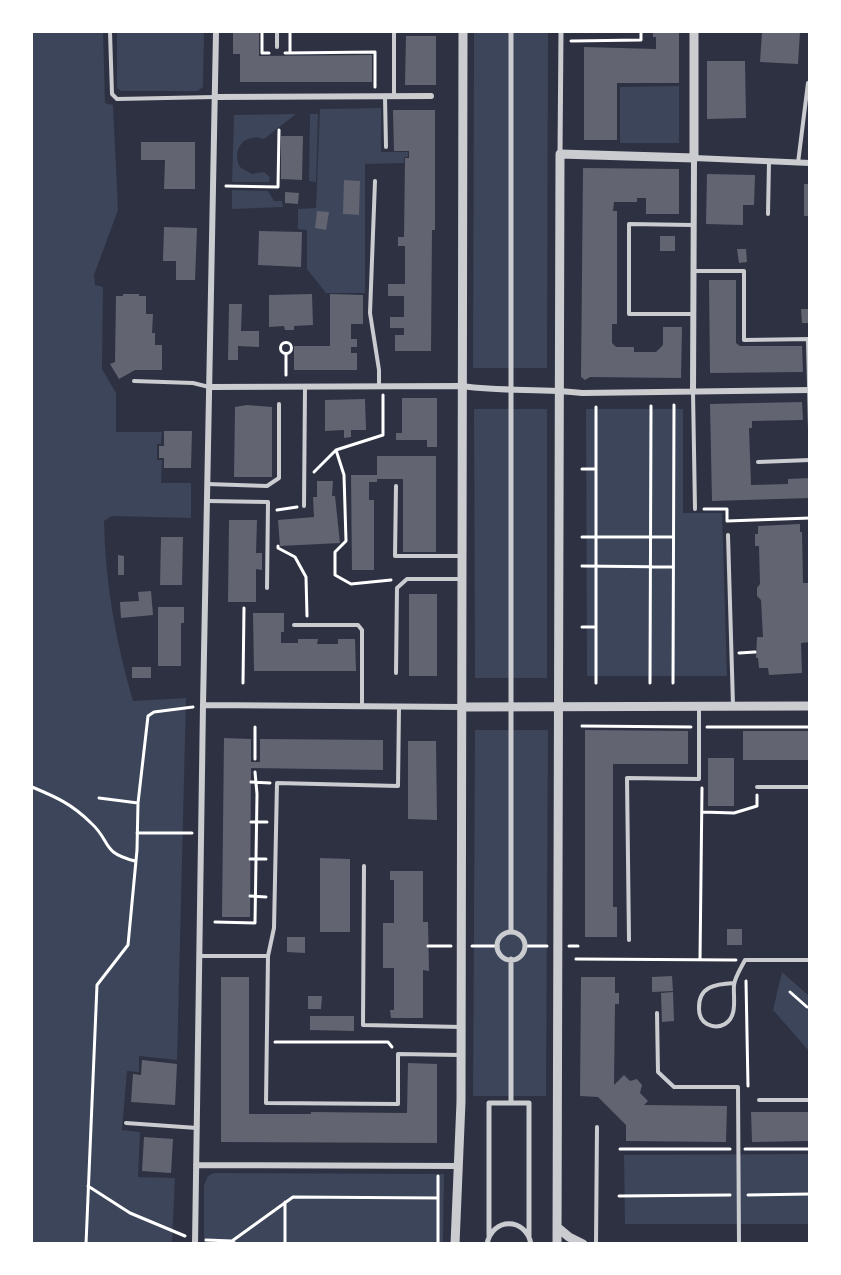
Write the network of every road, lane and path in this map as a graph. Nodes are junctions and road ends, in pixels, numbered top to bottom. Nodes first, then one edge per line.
1 (110, 32) edge
2 (216, 32) edge
3 (262, 32) edge
4 (277, 32) edge
5 (290, 32) edge
6 (394, 32) edge
7 (463, 32) edge
8 (511, 32) edge
9 (561, 32) edge
10 (641, 32) edge
11 (694, 32) edge
12 (561, 41) junction
13 (277, 47) dead end
14 (290, 53) junction
15 (810, 82) edge
16 (375, 96) junction
17 (385, 96) junction
18 (394, 96) junction
19 (431, 96) dead end
20 (216, 97) junction
21 (279, 130) dead end
22 (386, 147) dead end
23 (560, 154) junction
24 (694, 158) junction
25 (769, 161) junction
26 (798, 163) junction
27 (810, 163) edge
28 (375, 182) dead end
29 (226, 186) dead end
30 (768, 214) dead end
31 (693, 225) junction
32 (693, 271) junction
33 (693, 314) junction
34 (809, 339) edge
35 (286, 354) dead end
36 (286, 375) dead end
37 (134, 381) dead end
38 (381, 386) junction
39 (462, 386) junction
40 (210, 387) junction
41 (305, 387) junction
42 (511, 390) junction
43 (559, 390) junction
44 (809, 390) edge
45 (693, 392) junction
46 (279, 404) dead end
47 (674, 405) dead end
48 (651, 406) dead end
49 (596, 407) dead end
50 (810, 429) edge
51 (336, 450) junction
52 (810, 460) edge
53 (758, 462) dead end
54 (582, 469) dead end
55 (596, 469) junction
56 (304, 482) junction
57 (207, 484) junction
58 (396, 486) dead end
59 (207, 501) junction
60 (304, 506) joint
61 (695, 509) joint
62 (810, 518) edge
63 (276, 520) dead end
64 (727, 521) junction
65 (728, 535) joint
66 (582, 537) dead end
67 (596, 537) junction
68 (651, 537) junction
69 (673, 537) junction
70 (277, 538) dead end
71 (462, 556) junction
72 (582, 567) dead end
73 (596, 567) junction
74 (651, 567) junction
75 (673, 567) junction
76 (407, 579) junction
77 (462, 579) junction
78 (267, 588) dead end
79 (244, 608) dead end
80 (294, 625) dead end
81 (307, 625) junction
82 (582, 627) dead end
83 (596, 627) junction
84 (755, 652) dead end
85 (732, 653) junction
86 (396, 673) dead end
87 (243, 683) dead end
88 (596, 683) dead end
89 (650, 683) dead end
90 (673, 683) dead end
91 (203, 705) junction
92 (511, 706) junction
93 (560, 706) junction
94 (699, 706) junction
95 (734, 706) junction
96 (810, 706) edge
97 (362, 707) junction
98 (462, 707) junction
99 (399, 708) junction
100 (255, 727) dead end
101 (255, 759) dead end
102 (255, 772) dead end
103 (251, 782) dead end
104 (272, 783) dead end
105 (702, 785) dead end
106 (32, 787) edge
107 (757, 787) joint
108 (810, 787) edge
109 (99, 798) dead end
110 (138, 802) junction
111 (702, 812) junction
112 (251, 822) dead end
113 (271, 822) dead end
114 (183, 832) dead end
115 (137, 833) junction
116 (250, 859) dead end
117 (271, 859) dead end
118 (135, 861) junction
119 (364, 866) dead end
120 (250, 896) dead end
121 (271, 897) dead end
122 (216, 922) dead end
123 (511, 932) junction
124 (629, 940) dead end
125 (199, 956) junction
126 (268, 956) junction
127 (511, 959) junction
128 (576, 959) dead end
129 (700, 960) junction
130 (745, 960) junction
131 (810, 960) edge
132 (734, 983) junction
133 (791, 993) dead end
134 (806, 1006) dead end
135 (657, 1013) dead end
136 (462, 1027) junction
137 (276, 1041) dead end
138 (398, 1054) junction
139 (462, 1055) junction
140 (748, 1093) dead end
141 (759, 1100) dead end
142 (810, 1100) edge
143 (511, 1103) junction
144 (126, 1123) dead end
145 (597, 1127) dead end
146 (197, 1128) junction
147 (620, 1149) dead end
148 (738, 1149) junction
149 (810, 1149) edge
150 (196, 1165) junction
151 (458, 1166) junction
152 (438, 1174) dead end
153 (88, 1186) junction
154 (810, 1194) edge
155 (739, 1195) junction
156 (620, 1196) dead end
157 (438, 1198) junction
158 (285, 1202) junction
159 (557, 1227) junction
160 (489, 1236) junction
161 (529, 1236) junction
162 (195, 1241) edge
163 (232, 1241) junction
164 (86, 1244) edge
165 (236, 1244) edge
166 (285, 1244) edge
167 (438, 1244) edge
168 (455, 1244) edge
169 (487, 1244) edge
170 (531, 1244) edge
171 (557, 1244) edge
172 (583, 1244) edge
173 (596, 1244) edge
174 (739, 1244) edge

1 - 20 lane
2 - 20 street
3 - 14 path
4 - 13 lane
5 - 14 path
6 - 18 lane
7 - 39 street
8 - 42 street
9 - 12 street
10 - 12 path
11 - 24 street
12 - 23 street
14 - 16 path
15 - 26 lane
16 - 17 street
16 - 20 street
17 - 18 street
17 - 22 lane
18 - 19 street
20 - 40 street
21 - 29 path
23 - 24 street
23 - 43 street
24 - 25 street
24 - 31 street
25 - 26 street
25 - 30 lane
26 - 27 street
28 - 38 lane
31 - 32 street
31 - 33 lane
32 - 33 street
32 - 34 lane
33 - 45 street
34 - 44 lane
35 - 36 path
37 - 40 lane
38 - 39 street
38 - 41 street
38 - 51 path
39 - 42 street
39 - 71 street
40 - 41 street
40 - 57 street
41 - 56 lane
42 - 43 street
42 - 92 street
43 - 45 street
43 - 93 street
44 - 45 street
44 - 50 lane
45 - 61 lane
46 - 57 lane
47 - 69 path
48 - 68 path
49 - 55 path
51 - 56 path
51 - 76 path
52 - 53 lane
54 - 55 path
55 - 67 path
56 - 60 lane
57 - 59 street
58 - 71 lane
59 - 78 lane
59 - 91 street
60 - 63 path
61 - 64 path
62 - 64 path
64 - 65 path
65 - 85 lane
66 - 67 path
67 - 68 path
67 - 73 path
68 - 69 path
68 - 74 path
69 - 75 path
70 - 81 path
71 - 77 street
72 - 73 path
73 - 74 path
73 - 83 path
74 - 75 path
74 - 89 path
75 - 90 path
76 - 77 lane
76 - 86 lane
77 - 98 street
79 - 87 path
80 - 81 lane
81 - 97 lane
82 - 83 path
83 - 88 path
84 - 85 path
85 - 95 lane
91 - 97 street
91 - 110 path
91 - 125 street
92 - 93 street
92 - 98 street
92 - 123 street
93 - 94 street
93 - 159 street
94 - 95 street
94 - 124 lane
95 - 96 street
97 - 99 street
98 - 99 street
98 - 136 street
99 - 126 lane
100 - 101 path
102 - 122 path
103 - 104 path
105 - 111 path
106 - 118 path
107 - 108 lane
107 - 111 path
109 - 110 path
110 - 115 path
111 - 129 path
112 - 113 path
114 - 115 path
115 - 118 path
116 - 117 path
118 - 153 path
119 - 136 lane
120 - 121 path
123 - 127 street
123 - 127 street
125 - 126 lane
125 - 146 street
126 - 138 lane
127 - 143 street
128 - 129 path
129 - 130 path
130 - 131 lane
130 - 132 lane
130 - 140 path
132 - 132 lane
133 - 134 path
135 - 148 lane
136 - 139 street
137 - 138 path
138 - 139 lane
139 - 151 street
141 - 142 lane
143 - 160 street
143 - 161 street
144 - 146 lane
145 - 173 lane
146 - 150 street
147 - 148 path
148 - 149 path
148 - 155 lane
150 - 151 street
150 - 162 street
151 - 168 street
152 - 157 path
153 - 162 path
153 - 164 path
154 - 155 path
155 - 156 path
155 - 174 lane
157 - 158 path
157 - 167 path
158 - 163 path
158 - 166 path
159 - 171 street
159 - 172 street
160 - 161 street
160 - 169 street
161 - 170 street
162 - 163 path
163 - 165 path

